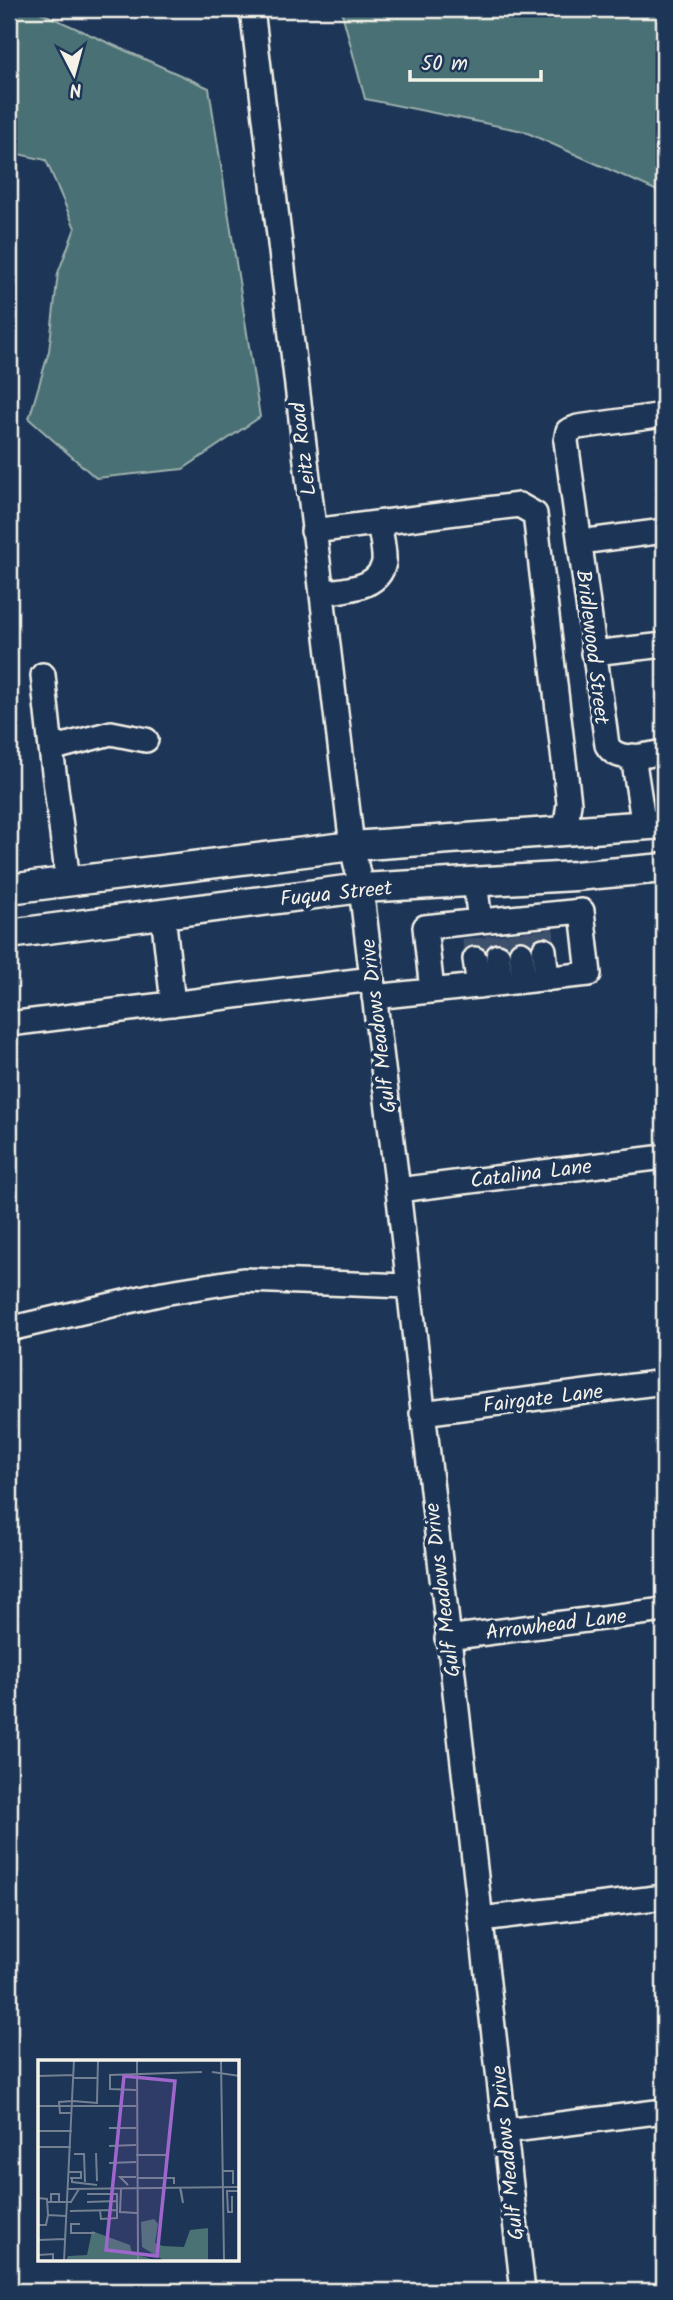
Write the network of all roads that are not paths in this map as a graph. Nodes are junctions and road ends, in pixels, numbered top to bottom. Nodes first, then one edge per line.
1 (252, 9) edge
2 (664, 415) edge
3 (379, 523) junction
4 (313, 531) junction
5 (664, 531) edge
6 (580, 542) junction
7 (322, 593) junction
8 (664, 645) edge
9 (593, 653) junction
10 (43, 675) dead end
11 (146, 740) dead end
12 (51, 749) junction
13 (664, 752) edge
14 (622, 754) junction
15 (654, 825) edge
16 (565, 832) junction
17 (352, 846) junction
18 (657, 869) edge
19 (68, 881) junction
20 (475, 882) junction
21 (361, 888) junction
22 (9, 889) edge
23 (163, 914) junction
24 (74, 925) junction
25 (542, 932) junction
26 (9, 933) edge
27 (495, 935) junction
28 (547, 978) junction
29 (501, 983) junction
30 (373, 988) junction
31 (432, 990) junction
32 (173, 1004) junction
33 (9, 1024) edge
34 (664, 1157) edge
35 (398, 1190) junction
36 (407, 1286) junction
37 (9, 1329) edge
38 (664, 1382) edge
39 (422, 1413) junction
40 (664, 1610) edge
41 (447, 1639) junction
42 (664, 1897) edge
43 (481, 1919) junction
44 (664, 2111) edge
45 (505, 2131) junction
46 (523, 2291) edge

1 - 4 street, Leitz Road
2 - 6 street, Bridlewood Street
3 - 4 street
3 - 7 street
3 - 16 street
4 - 7 street, Leitz Road
5 - 6 street
6 - 9 street, Bridlewood Street
7 - 17 street, Leitz Road
8 - 9 street
9 - 14 street, Bridlewood Street
10 - 12 street
11 - 12 street
12 - 19 street
13 - 14 street
14 - 15 street, Bridlewood Street
15 - 16 main road, Fuqua Street
15 - 18 main road
16 - 17 main road, Fuqua Street
17 - 19 main road, Fuqua Street
17 - 21 street, Leitz Road
18 - 20 main road, Fuqua Street
19 - 22 main road, Fuqua Street
19 - 24 main road
20 - 21 main road, Fuqua Street
20 - 27 street
21 - 23 main road, Fuqua Street
21 - 30 street, Gulf Meadows Drive
23 - 24 main road, Fuqua Street
23 - 32 street
24 - 26 main road, Fuqua Street
25 - 27 street
25 - 28 street
25 - 28 street
27 - 29 street
27 - 29 street
27 - 31 street
28 - 29 street
29 - 31 street
30 - 31 street
30 - 32 street
30 - 35 street, Gulf Meadows Drive
32 - 33 street
34 - 35 street, Catalina Lane
35 - 36 street, Gulf Meadows Drive
36 - 37 street
36 - 39 street, Gulf Meadows Drive
38 - 39 street, Fairgate Lane
39 - 41 street, Gulf Meadows Drive
40 - 41 street, Arrowhead Lane
41 - 43 street, Gulf Meadows Drive
42 - 43 street
43 - 45 street, Gulf Meadows Drive
44 - 45 street
45 - 46 street, Gulf Meadows Drive

